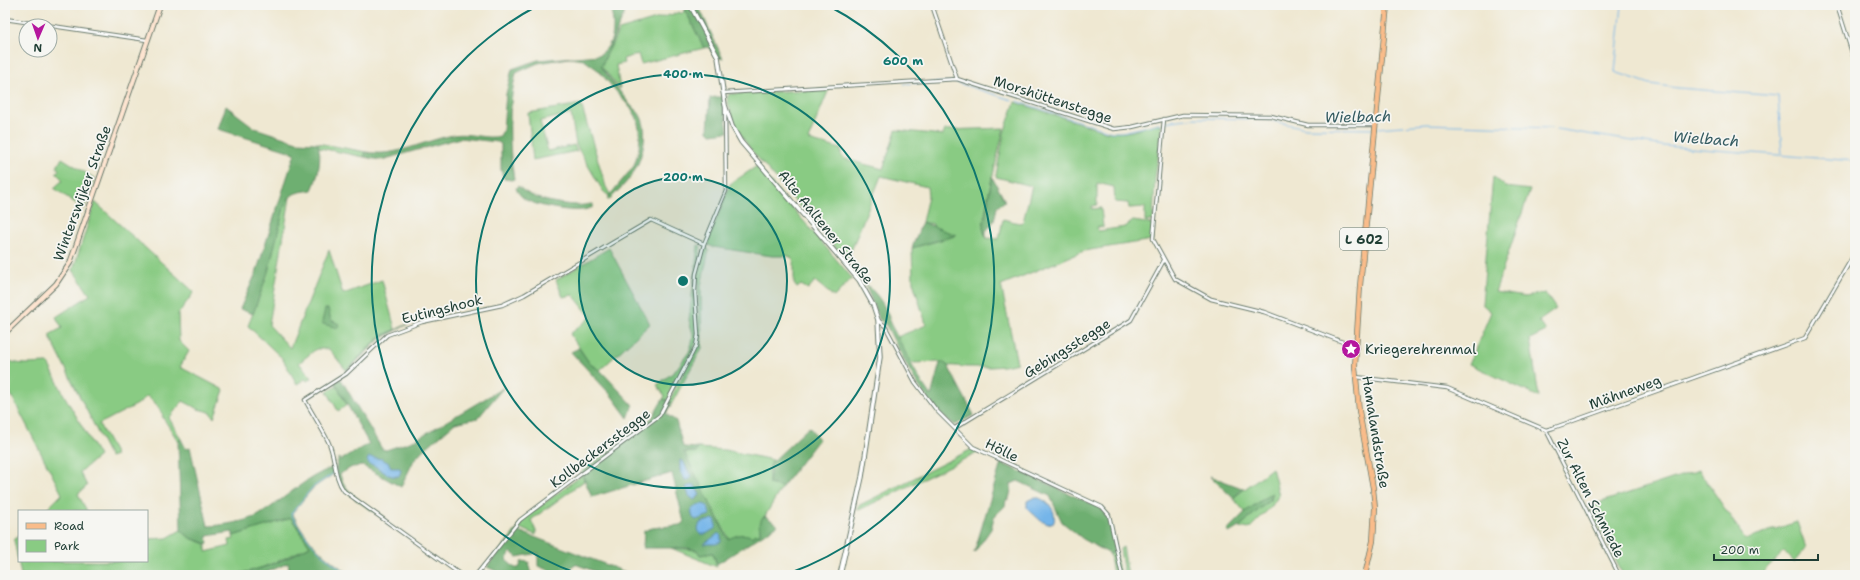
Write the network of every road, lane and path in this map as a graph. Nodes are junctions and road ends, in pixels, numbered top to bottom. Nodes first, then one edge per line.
1 (160, 5) edge
2 (690, 5) edge
3 (932, 5) edge
4 (1387, 5) edge
5 (1837, 5) edge
6 (5, 18) edge
7 (148, 40) junction
8 (1855, 62) edge
9 (957, 79) junction
10 (723, 93) junction
11 (725, 105) junction
12 (1164, 119) junction
13 (1375, 127) junction
14 (704, 244) junction
15 (1855, 253) edge
16 (1164, 260) junction
17 (878, 320) junction
18 (5, 333) edge
19 (1356, 347) junction
20 (1355, 377) junction
21 (955, 428) junction
22 (1546, 430) junction
23 (461, 575) edge
24 (476, 575) edge
25 (840, 575) edge
26 (1122, 575) edge
27 (1365, 575) edge
28 (1619, 575) edge

1 - 7 main road, Winterswijker Straße
2 - 10 street, Alte Aaltener Straße
3 - 9 street
4 - 13 main road, Hamalandstraße / L 602
5 - 8 street
6 - 7 street
7 - 18 main road, Winterswijker Straße
9 - 10 street, Morshüttenstegge
9 - 12 street, Morshüttenstegge
10 - 11 street, Alte Aaltener Straße
11 - 14 street, Kollbeckersstegge
11 - 17 street, Alte Aaltener Straße
12 - 13 street, Morshüttenstegge
12 - 16 street
13 - 19 main road, Hamalandstraße / L 602
14 - 23 street, Eutingshook
14 - 24 street, Kollbeckersstegge
15 - 22 street, Mähneweg
16 - 19 street
16 - 21 street, Gebingsstegge
17 - 21 street, Hölle
17 - 25 street, Alte Aaltener Straße
19 - 20 main road, Hamalandstraße / L 602
20 - 22 street
20 - 27 main road, Hamalandstraße / L 602
21 - 26 street, Hölle
22 - 28 street, Zur Alten Schmiede

